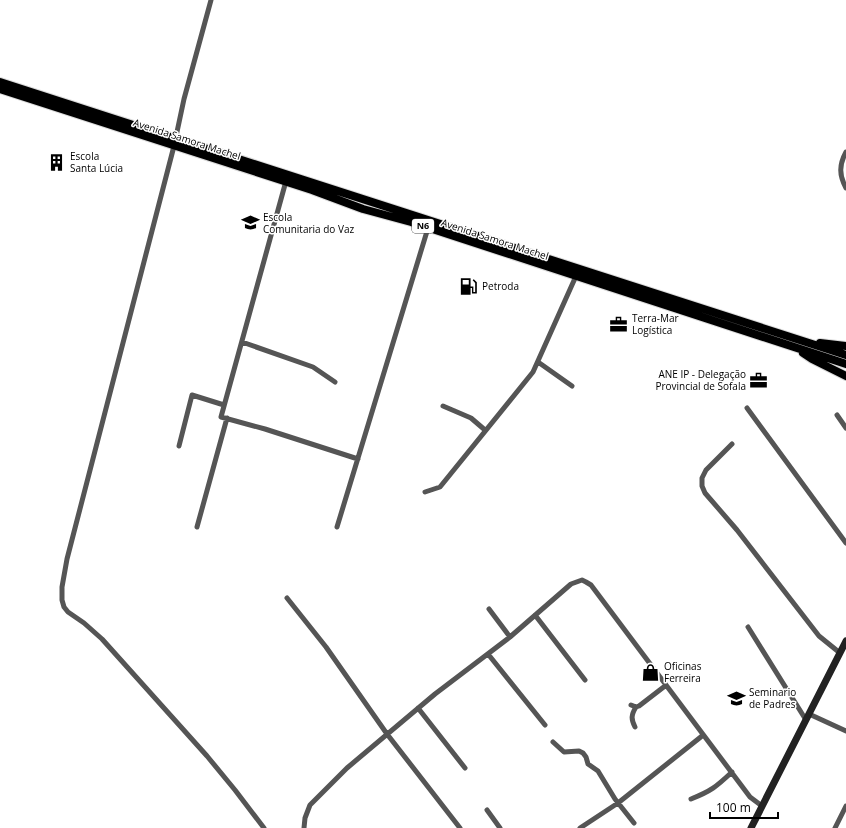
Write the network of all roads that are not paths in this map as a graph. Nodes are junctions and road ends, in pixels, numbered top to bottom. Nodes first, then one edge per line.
1 (211, 0) edge
2 (0, 82) edge
3 (0, 89) edge
4 (175, 142) junction
5 (846, 152) edge
6 (286, 181) junction
7 (846, 188) edge
8 (428, 228) junction
9 (576, 276) junction
10 (242, 342) junction
11 (807, 342) junction
12 (846, 346) edge
13 (796, 348) junction
14 (846, 355) edge
15 (538, 362) junction
16 (846, 364) edge
17 (846, 376) edge
18 (335, 382) dead end
19 (572, 386) dead end
20 (224, 404) junction
21 (443, 406) dead end
22 (747, 408) dead end
23 (837, 415) dead end
24 (227, 418) junction
25 (846, 428) edge
26 (485, 430) junction
27 (732, 444) dead end
28 (179, 446) dead end
29 (358, 459) junction
30 (425, 492) dead end
31 (197, 527) dead end
32 (337, 527) dead end
33 (846, 543) edge
34 (287, 598) dead end
35 (489, 609) dead end
36 (535, 615) junction
37 (748, 627) dead end
38 (510, 637) junction
39 (846, 641) edge
40 (840, 653) junction
41 (488, 654) junction
42 (585, 680) dead end
43 (665, 686) junction
44 (418, 708) junction
45 (808, 717) junction
46 (545, 725) dead end
47 (635, 727) dead end
48 (846, 731) edge
49 (387, 734) junction
50 (702, 736) junction
51 (553, 742) dead end
52 (465, 768) dead end
53 (732, 772) junction
54 (691, 798) dead end
55 (618, 803) junction
56 (762, 806) junction
57 (846, 806) edge
58 (487, 810) dead end
59 (634, 823) dead end
60 (588, 826) edge
61 (264, 828) edge
62 (304, 828) edge
63 (460, 828) edge
64 (500, 828) edge
65 (580, 828) edge
66 (751, 828) edge
67 (834, 828) edge

1 - 4 street
2 - 4 highway, Avenida Samora Machel / N6
3 - 4 highway, Avenida Samora Machel / N6
4 - 6 highway, Avenida Samora Machel / N6
4 - 11 highway, Avenida Samora Machel / N6
4 - 61 street
5 - 7 street
6 - 8 highway, Avenida Samora Machel / N6
6 - 10 street
8 - 9 highway, Avenida Samora Machel / N6
8 - 29 street
9 - 13 highway, Avenida Samora Machel / N6
9 - 15 street
10 - 18 street
10 - 20 street
11 - 12 highway
11 - 14 highway, Avenida Samora Machel / N6
13 - 16 highway, Avenida Samora Machel / N6
13 - 17 highway
15 - 19 street
15 - 26 street
20 - 24 street
20 - 28 street
21 - 26 street
22 - 33 street
23 - 25 street
24 - 29 street
24 - 31 street
26 - 30 street
27 - 40 street
29 - 32 street
34 - 49 street
35 - 38 street
36 - 38 street
36 - 42 street
36 - 43 street
37 - 45 street
38 - 41 street
39 - 40 main road
40 - 45 main road
41 - 44 street
41 - 46 street
43 - 47 street
43 - 50 street
44 - 49 street
44 - 52 street
45 - 48 street
45 - 56 main road
49 - 62 street
49 - 63 street
50 - 53 street
50 - 55 street
51 - 55 street
53 - 54 street
53 - 56 street
55 - 59 street
55 - 60 street
56 - 66 main road
57 - 67 street
58 - 64 street
60 - 65 street

